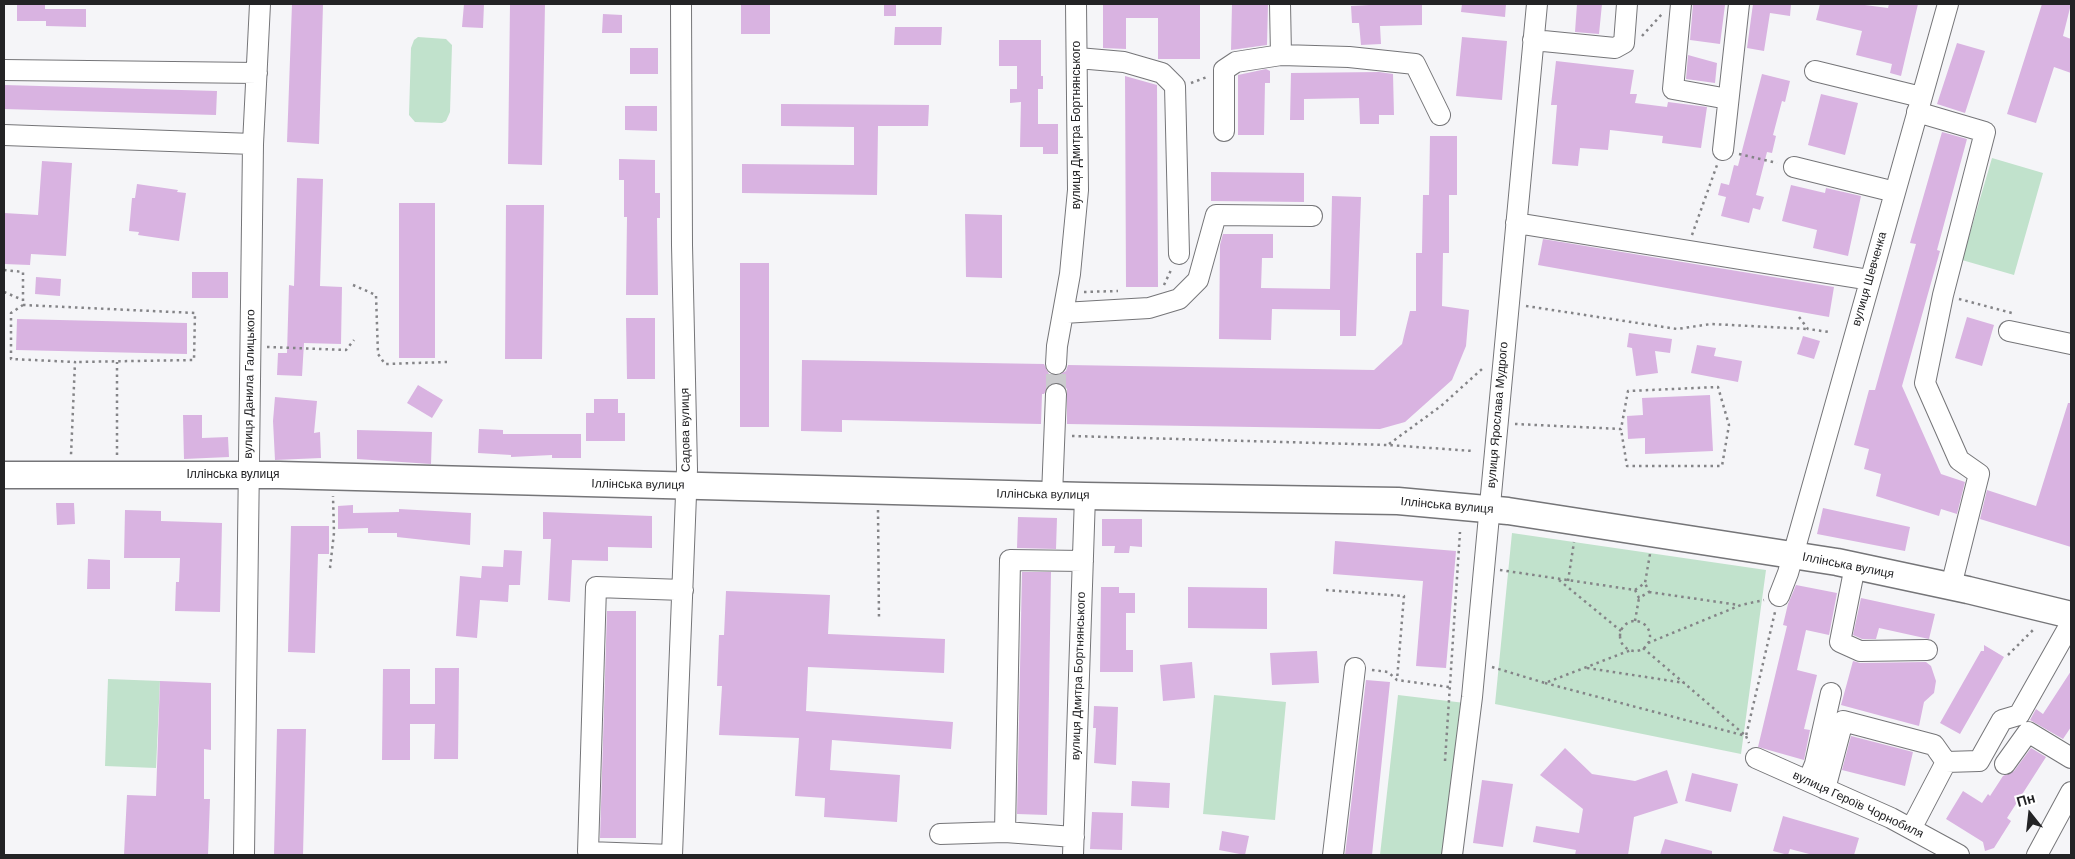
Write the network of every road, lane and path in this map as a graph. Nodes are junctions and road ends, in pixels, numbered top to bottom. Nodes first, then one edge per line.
1 (260, 4) edge
2 (681, 4) edge
3 (1076, 4) edge
4 (1280, 4) edge
5 (1537, 4) edge
6 (1627, 4) edge
7 (1739, 4) edge
8 (1948, 4) edge
9 (1673, 7) edge
10 (1533, 40) junction
11 (1624, 43) junction
12 (1281, 55) junction
13 (1078, 58) junction
14 (4, 70) edge
15 (1224, 70) junction
16 (1815, 71) dead end
17 (257, 73) junction
18 (1175, 86) junction
19 (1728, 99) junction
20 (1919, 105) junction
21 (1440, 115) dead end
22 (1224, 131) dead end
23 (4, 136) edge
24 (253, 144) junction
25 (1723, 150) junction
26 (1794, 167) joint
27 (1895, 192) junction
28 (1312, 216) dead end
29 (1516, 224) junction
30 (1686, 251) junction
31 (1179, 254) joint
32 (4, 270) edge
33 (1870, 280) junction
34 (353, 285) dead end
35 (1124, 290) dead end
36 (1161, 290) dead end
37 (4, 292) edge
38 (1078, 292) dead end
39 (1943, 295) junction
40 (23, 300) junction
41 (23, 306) junction
42 (1523, 306) dead end
43 (1063, 313) junction
44 (1799, 317) dead end
45 (2014, 323) joint
46 (1808, 329) junction
47 (1830, 332) dead end
48 (354, 340) dead end
49 (2071, 344) edge
50 (251, 346) junction
51 (76, 362) junction
52 (117, 362) junction
53 (447, 362) dead end
54 (1056, 364) tunnel mouth
55 (1482, 370) dead end
56 (1056, 394) tunnel mouth
57 (1514, 424) dead end
58 (1621, 429) junction
59 (1055, 436) junction
60 (1388, 445) junction
61 (1473, 451) dead end
62 (71, 463) dead end
63 (117, 463) dead end
64 (4, 474) edge
65 (249, 475) junction
66 (687, 486) junction
67 (332, 490) dead end
68 (1052, 495) junction
69 (1085, 496) junction
70 (878, 506) dead end
71 (1489, 509) junction
72 (1460, 532) dead end
73 (1574, 542) dead end
74 (1650, 551) dead end
75 (1792, 555) junction
76 (1083, 561) junction
77 (1855, 566) junction
78 (330, 568) dead end
79 (1498, 570) dead end
80 (1558, 580) junction
81 (1568, 581) junction
82 (1644, 584) junction
83 (1951, 586) junction
84 (683, 590) junction
85 (1326, 590) dead end
86 (1635, 590) junction
87 (1649, 592) junction
88 (1779, 596) junction
89 (1640, 598) junction
90 (1741, 605) junction
91 (2071, 615) edge
92 (879, 620) dead end
93 (1635, 621) junction
94 (2071, 623) edge
95 (2036, 628) dead end
96 (1621, 631) junction
97 (1648, 643) junction
98 (1643, 648) junction
99 (1631, 650) junction
100 (1927, 650) dead end
101 (2008, 655) dead end
102 (1486, 666) dead end
103 (1585, 667) junction
104 (1355, 668) dead end
105 (1388, 672) dead end
106 (1397, 680) junction
107 (1545, 683) junction
108 (1687, 683) junction
109 (1830, 693) dead end
110 (1746, 736) junction
111 (1756, 758) joint
112 (2071, 758) edge
113 (1946, 762) junction
114 (2005, 764) dead end
115 (1817, 785) junction
116 (2071, 792) edge
117 (1911, 829) junction
118 (1005, 832) junction
119 (940, 834) dead end
120 (1074, 846) edge
121 (244, 855) edge
122 (672, 855) edge
123 (1333, 855) edge
124 (1452, 855) edge
125 (1958, 855) edge
126 (2037, 855) edge

1 - 17 street, вулиця Данила Галицького
2 - 66 street, Садова вулиця
3 - 13 street, вулиця Дмитра Бортнянського
4 - 12 street
5 - 10 street, вулиця Ярослава Мудрого
6 - 11 street
7 - 19 street
8 - 20 street, вулиця Шевченка
9 - 11 path
9 - 19 street
10 - 11 street
10 - 29 street, вулиця Ярослава Мудрого
12 - 15 street
12 - 21 street
13 - 18 street
13 - 43 street, вулиця Дмитра Бортнянського
14 - 17 street
15 - 18 path
15 - 22 street
16 - 20 street
17 - 24 street, вулиця Данила Галицького
18 - 31 street
19 - 25 street
20 - 27 street, вулиця Шевченка
20 - 39 street
23 - 24 street
24 - 50 street, вулиця Данила Галицького
25 - 26 path
25 - 30 path
26 - 27 street
27 - 33 street, вулиця Шевченка
28 - 43 street
29 - 30 street
29 - 71 street, вулиця Ярослава Мудрого
30 - 33 street
31 - 36 path
32 - 40 path
33 - 75 street, вулиця Шевченка
34 - 53 path
35 - 38 path
37 - 40 path
39 - 45 path
39 - 83 street
40 - 41 path
41 - 51 path
41 - 52 path
42 - 46 path
43 - 54 street, вулиця Дмитра Бортнянського
44 - 46 path
45 - 49 street
46 - 47 path
48 - 50 path
50 - 65 street, вулиця Данила Галицького
51 - 52 path
51 - 62 path
52 - 63 path
55 - 60 path
56 - 59 street
57 - 58 path
58 - 58 path
59 - 60 path
59 - 68 street
60 - 61 path
64 - 65 main road, Іллінська вулиця
65 - 66 main road, Іллінська вулиця
65 - 121 street, вулиця Данила Галицького
66 - 68 main road, Іллінська вулиця
66 - 84 street, Садова вулиця
67 - 78 path
68 - 69 main road, Іллінська вулиця
69 - 71 main road, Іллінська вулиця
69 - 76 street, вулиця Дмитра Бортнянського
70 - 92 path
71 - 75 main road, Іллінська вулиця
71 - 124 street, вулиця Ярослава Мудрого
72 - 106 path
73 - 81 path
74 - 82 path
75 - 77 main road, Іллінська вулиця
75 - 88 street, вулиця Шевченка
76 - 118 street
76 - 120 street, вулиця Дмитра Бортнянського
77 - 83 main road, Іллінська вулиця
77 - 100 street
79 - 80 path
80 - 81 path
80 - 96 path
81 - 86 path
82 - 86 path
82 - 87 path
83 - 91 main road, Іллінська вулиця
84 - 122 street, Садова вулиця
84 - 122 street
85 - 106 path
86 - 89 path
87 - 89 path
87 - 90 path
88 - 90 path
88 - 110 path
89 - 93 path
90 - 97 path
93 - 96 path
93 - 97 path
94 - 113 street
95 - 101 path
96 - 99 path
97 - 98 path
98 - 99 path
98 - 108 path
99 - 103 path
102 - 107 path
103 - 107 path
103 - 108 path
104 - 123 street
105 - 106 path
107 - 110 path
108 - 110 path
109 - 115 street
110 - 111 path
111 - 115 street, вулиця Героїв Чорнобиля
112 - 114 street
113 - 115 street
113 - 117 street
115 - 117 street, вулиця Героїв Чорнобиля
116 - 126 street
117 - 125 street, вулиця Героїв Чорнобиля
118 - 119 street
118 - 120 street

